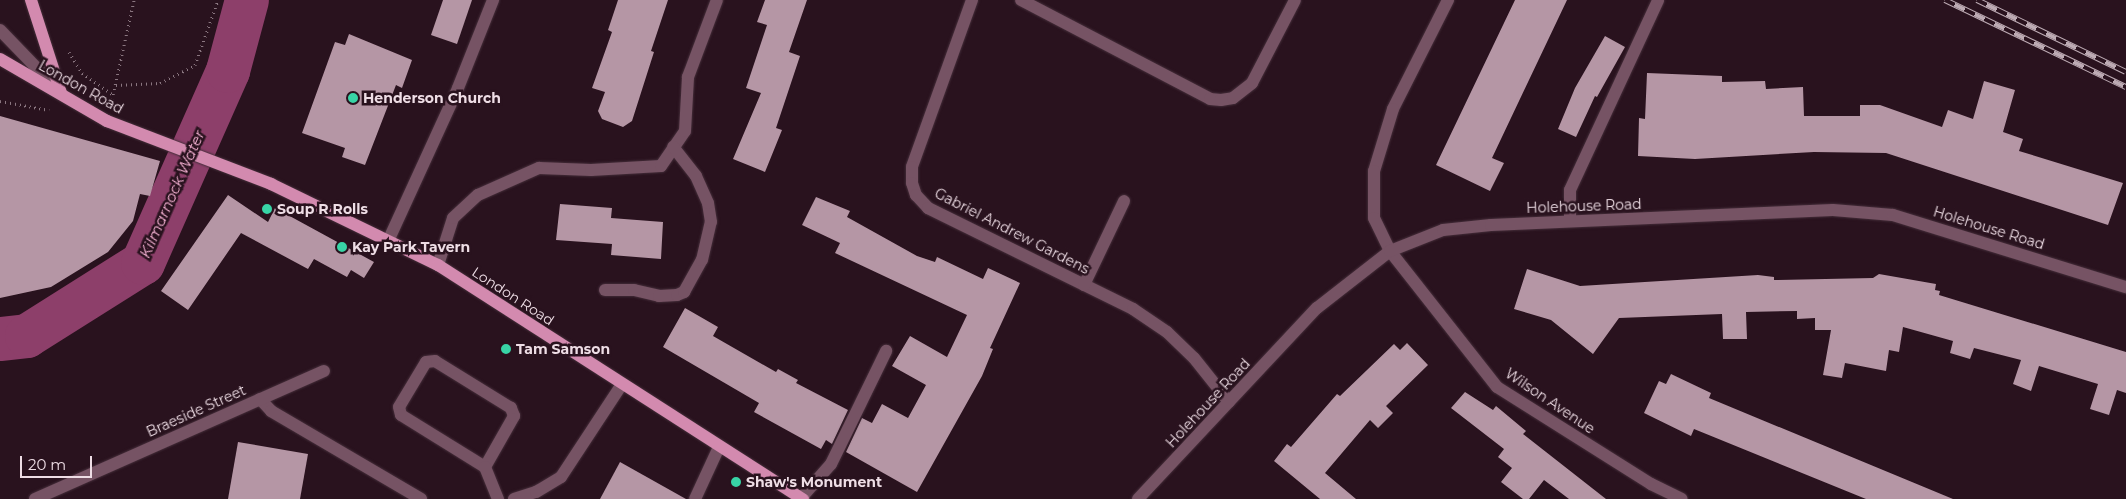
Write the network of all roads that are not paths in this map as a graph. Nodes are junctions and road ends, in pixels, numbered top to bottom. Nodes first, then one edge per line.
1 (31, 0) edge
2 (493, 0) edge
3 (717, 0) edge
4 (972, 0) edge
5 (1021, 0) edge
6 (1295, 0) edge
7 (1448, 0) edge
8 (1658, 0) edge
9 (0, 30) edge
10 (0, 59) edge
11 (61, 93) junction
12 (674, 147) junction
13 (1124, 201) dead end
14 (1570, 221) junction
15 (389, 239) junction
16 (1390, 252) junction
17 (438, 265) junction
18 (1084, 284) junction
19 (2126, 287) edge
20 (605, 290) dead end
21 (886, 351) dead end
22 (324, 371) dead end
23 (622, 384) junction
24 (260, 399) junction
25 (1228, 402) junction
26 (719, 447) junction
27 (485, 466) junction
28 (802, 498) edge
29 (35, 499) edge
30 (419, 499) edge
31 (498, 499) edge
32 (514, 499) edge
33 (695, 499) edge
34 (1138, 499) edge
35 (1682, 499) edge

1 - 11 main road
2 - 15 street
3 - 12 street
4 - 18 street, Gabriel Andrew Gardens
5 - 6 street
7 - 16 street, Wilson Avenue
8 - 14 street
9 - 11 street
10 - 11 main road, London Road
11 - 15 main road, London Road
12 - 17 street
12 - 20 street
13 - 18 street
14 - 16 street, Holehouse Road
14 - 19 street, Holehouse Road
15 - 17 main road, London Road
16 - 25 street, Holehouse Road
16 - 35 street, Wilson Avenue
17 - 23 main road, London Road
18 - 25 street, Gabriel Andrew Gardens
21 - 28 street
22 - 24 street, Braeside Street
23 - 26 main road, London Road
23 - 32 street
24 - 29 street, Braeside Street
24 - 30 street, Braeside Street
25 - 34 street, Holehouse Road
26 - 28 main road, London Road
26 - 33 street
27 - 27 street
27 - 31 street

